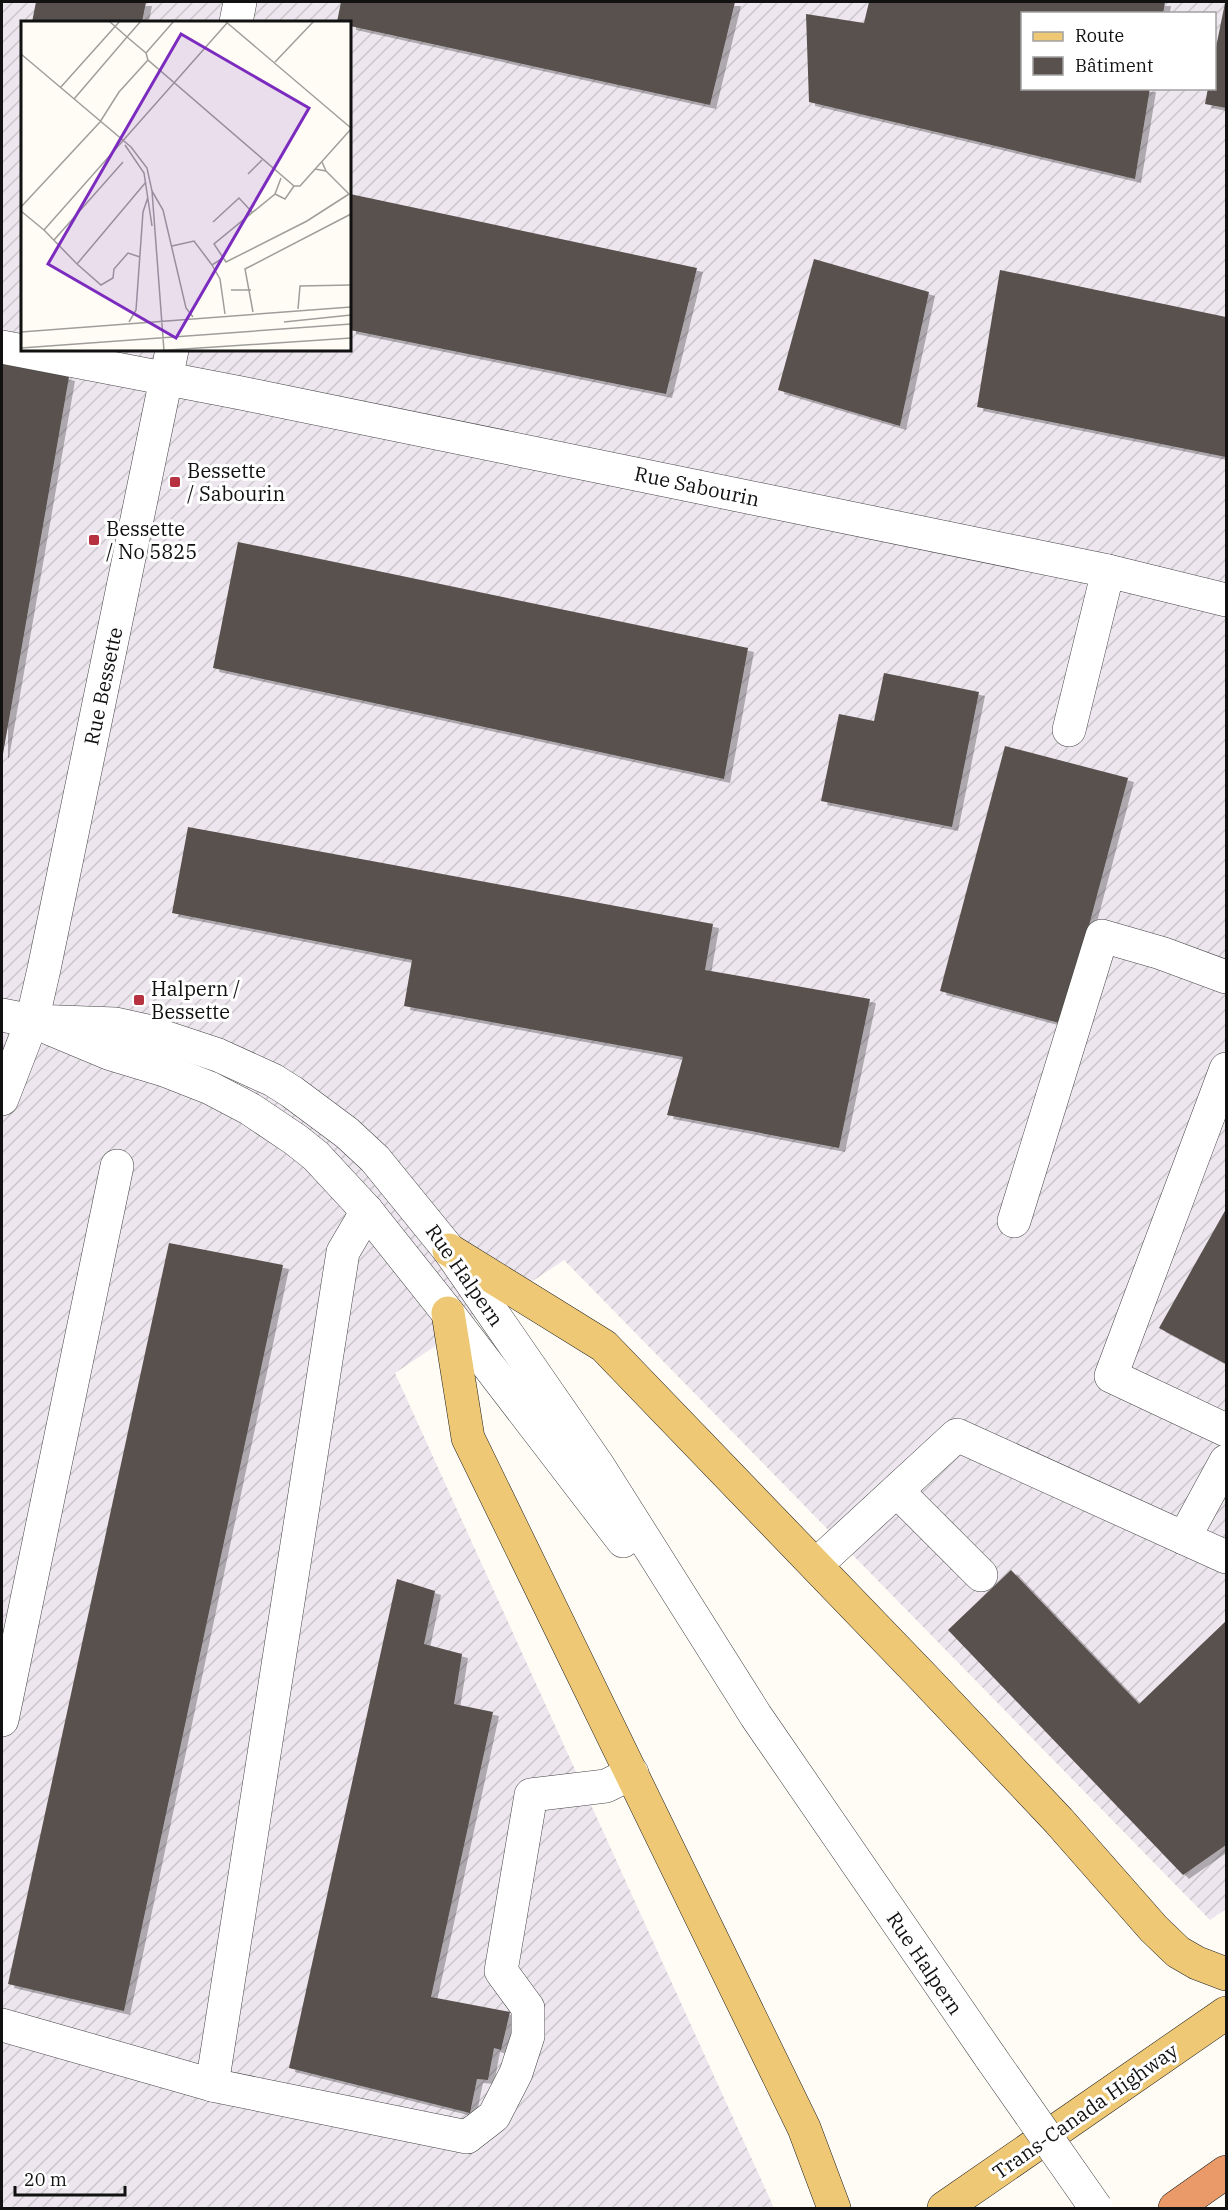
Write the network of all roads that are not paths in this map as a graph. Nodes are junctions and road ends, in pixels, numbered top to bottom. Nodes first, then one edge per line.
1 (240, 2) edge
2 (236, 21) edge
3 (2, 347) edge
4 (21, 349) edge
5 (41, 351) edge
6 (169, 364) edge
7 (1108, 571) junction
8 (1227, 600) edge
9 (1069, 730) dead end
10 (1227, 977) edge
11 (17, 1018) edge
12 (1227, 1069) edge
13 (2, 1098) edge
14 (117, 1166) dead end
15 (367, 1211) junction
16 (1014, 1221) dead end
17 (449, 1250) junction
18 (447, 1313) junction
19 (1227, 1430) edge
20 (1227, 1461) edge
21 (897, 1491) junction
22 (1184, 1538) junction
23 (1227, 1557) edge
24 (816, 1565) junction
25 (981, 1575) dead end
26 (756, 1716) junction
27 (2, 1720) edge
28 (632, 1773) junction
29 (1227, 1974) edge
30 (1227, 2013) edge
31 (2, 2025) edge
32 (212, 2085) junction
33 (1227, 2172) edge
34 (834, 2208) edge
35 (945, 2208) edge
36 (1096, 2208) edge
37 (1175, 2208) edge

1 - 2 street
3 - 4 street, Rue Sabourin
5 - 6 street, Rue Sabourin
6 - 7 street, Rue Sabourin
6 - 11 street, Rue Bessette
7 - 8 street, Rue Sabourin
7 - 9 street
10 - 16 street
11 - 13 street, Rue Bessette
11 - 15 street, Rue Halpern
11 - 17 street, Rue Halpern
12 - 19 street
14 - 27 street
15 - 18 street, Rue Halpern
15 - 32 street
17 - 24 main road
17 - 26 street, Rue Halpern
18 - 26 street, Rue Halpern
18 - 28 main road
20 - 22 street
21 - 22 street
21 - 24 street
21 - 25 street
22 - 23 street
24 - 29 main road
26 - 36 street, Rue Halpern, bridge
28 - 32 street
28 - 34 main road
30 - 35 main road, Trans-Canada Highway
31 - 32 street
33 - 37 highway

